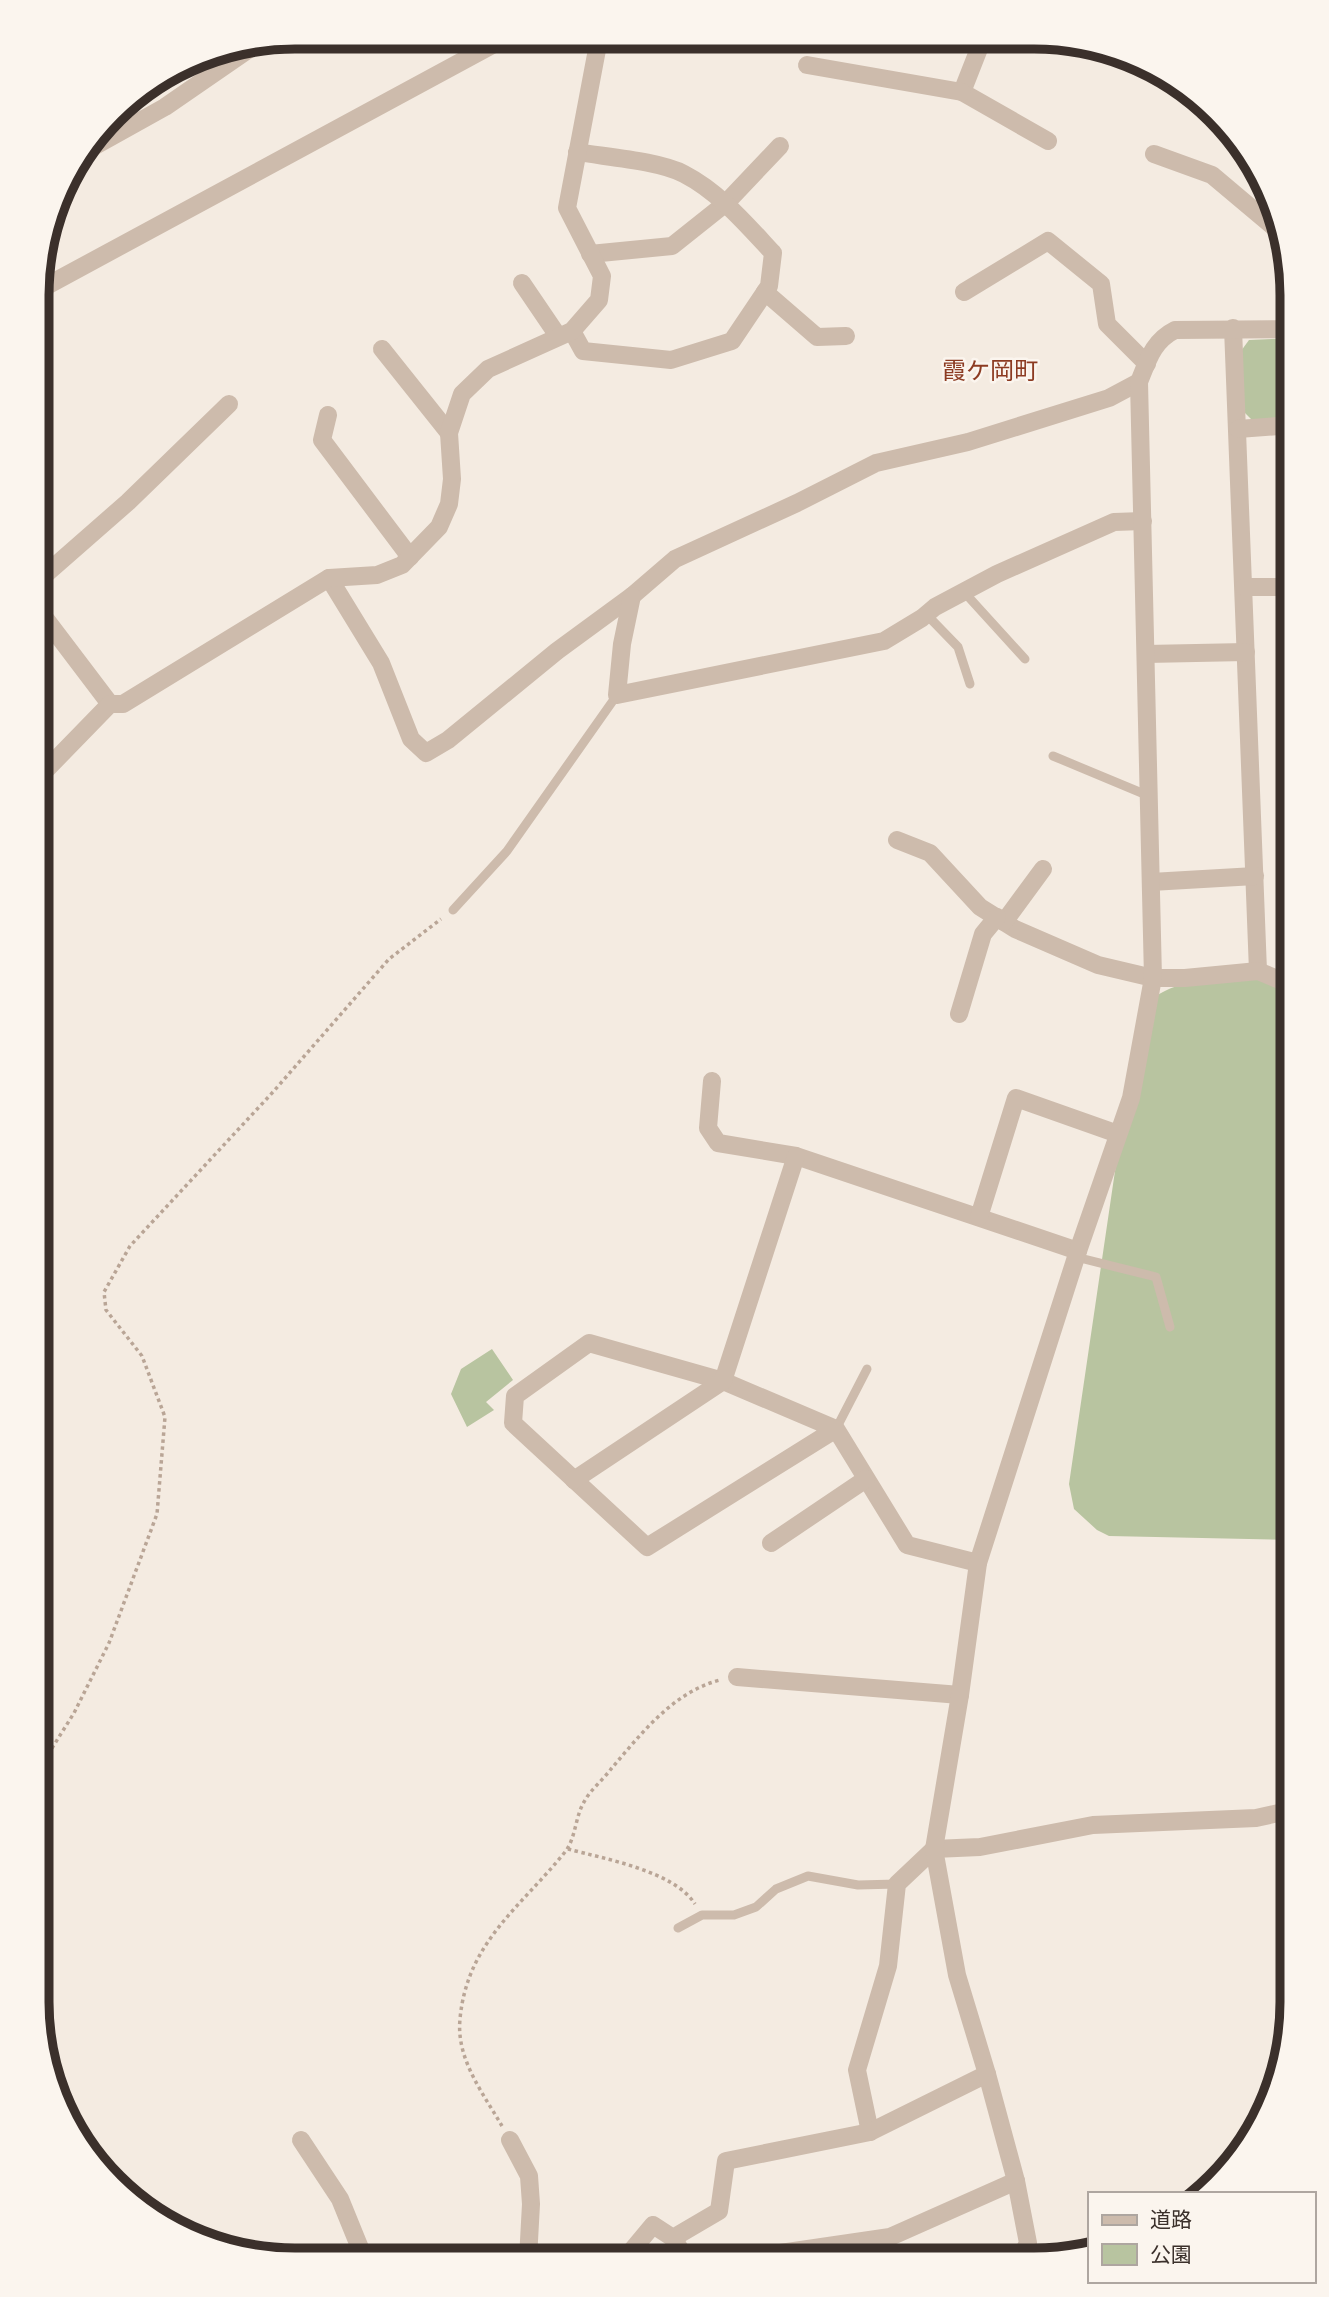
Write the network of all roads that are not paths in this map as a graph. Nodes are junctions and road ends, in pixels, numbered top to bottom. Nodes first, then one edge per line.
1 (979, 49) edge
2 (483, 50) edge
3 (597, 50) edge
4 (241, 55) edge
5 (807, 65) dead end
6 (962, 92) junction
7 (1048, 141) dead end
8 (103, 142) edge
9 (780, 146) dead end
10 (577, 152) junction
11 (1154, 155) dead end
12 (726, 203) junction
13 (1269, 223) edge
14 (590, 254) junction
15 (522, 283) dead end
16 (50, 284) edge
17 (765, 292) junction
18 (964, 292) dead end
19 (1233, 328) junction
20 (1280, 329) edge
21 (565, 334) junction
22 (846, 336) dead end
23 (382, 349) dead end
24 (1147, 364) junction
25 (1139, 382) junction
26 (229, 404) dead end
27 (328, 415) dead end
28 (1280, 426) edge
29 (1238, 429) junction
30 (449, 433) junction
31 (1143, 521) junction
32 (410, 557) junction
33 (49, 570) edge
34 (330, 578) junction
35 (1244, 587) junction
36 (1280, 587) edge
37 (964, 592) junction
38 (632, 596) junction
39 (926, 614) junction
40 (49, 624) edge
41 (1246, 652) junction
42 (1146, 653) junction
43 (1025, 659) dead end
44 (970, 684) dead end
45 (617, 695) junction
46 (110, 704) junction
47 (1054, 756) dead end
48 (49, 767) edge
49 (1149, 796) junction
50 (897, 840) dead end
51 (1043, 869) dead end
52 (1255, 876) junction
53 (1151, 882) junction
54 (453, 910) road end
55 (1000, 919) junction
56 (1258, 971) junction
57 (1153, 978) junction
58 (1280, 980) edge
59 (959, 1014) dead end
60 (712, 1081) dead end
61 (1118, 1134) junction
62 (796, 1156) junction
63 (979, 1217) junction
64 (1077, 1254) junction
65 (1170, 1326) dead end
66 (867, 1369) dead end
67 (723, 1381) junction
68 (836, 1429) junction
69 (866, 1479) junction
70 (574, 1480) junction
71 (771, 1543) dead end
72 (978, 1563) junction
73 (737, 1676) road end
74 (960, 1695) junction
75 (1279, 1813) edge
76 (934, 1849) junction
77 (897, 1884) junction
78 (678, 1928) dead end
79 (987, 2074) junction
80 (870, 2132) junction
81 (301, 2140) dead end
82 (510, 2140) road end
83 (1016, 2181) junction
84 (674, 2238) junction
85 (360, 2248) edge
86 (529, 2248) edge
87 (634, 2248) edge
88 (680, 2248) edge
89 (814, 2248) edge
90 (1025, 2248) edge

1 - 6 street
2 - 16 street
3 - 10 street
4 - 8 street
5 - 6 street
6 - 7 street
9 - 12 street
10 - 12 street
10 - 14 street
11 - 13 street
12 - 14 street
12 - 17 street
14 - 21 street
15 - 21 street
17 - 21 street
17 - 22 street
18 - 24 street
19 - 20 street
19 - 24 street
19 - 29 street
21 - 30 street
23 - 30 street
24 - 25 street
25 - 31 street
25 - 38 street
26 - 33 street
27 - 32 street
28 - 29 street
29 - 35 street
30 - 32 street
31 - 37 street
31 - 42 street
32 - 34 street
34 - 38 street
34 - 46 street
35 - 36 street
35 - 41 street
37 - 39 street
37 - 43 lane
38 - 45 street
39 - 44 lane
39 - 45 street
40 - 46 street
41 - 42 street
41 - 52 street
42 - 49 street
45 - 54 lane
46 - 48 street
47 - 49 lane
49 - 53 street
50 - 55 street
51 - 55 street
52 - 53 street
52 - 56 street
53 - 57 street
55 - 57 street
55 - 59 street
56 - 57 street
56 - 58 street
57 - 61 street
60 - 62 street
61 - 63 street
61 - 64 street
62 - 63 street
62 - 67 street
63 - 64 street
64 - 65 lane
64 - 72 street
66 - 68 lane
67 - 68 street
67 - 70 street
67 - 70 street
68 - 69 street
68 - 70 street
69 - 71 street
69 - 72 street
72 - 74 street
73 - 74 street
74 - 76 street
75 - 76 street
76 - 77 street
76 - 79 street
77 - 78 lane
77 - 80 street
79 - 80 street
79 - 83 street
80 - 84 street
81 - 85 street
82 - 86 street
83 - 89 street
83 - 90 street
84 - 87 street
84 - 88 street

